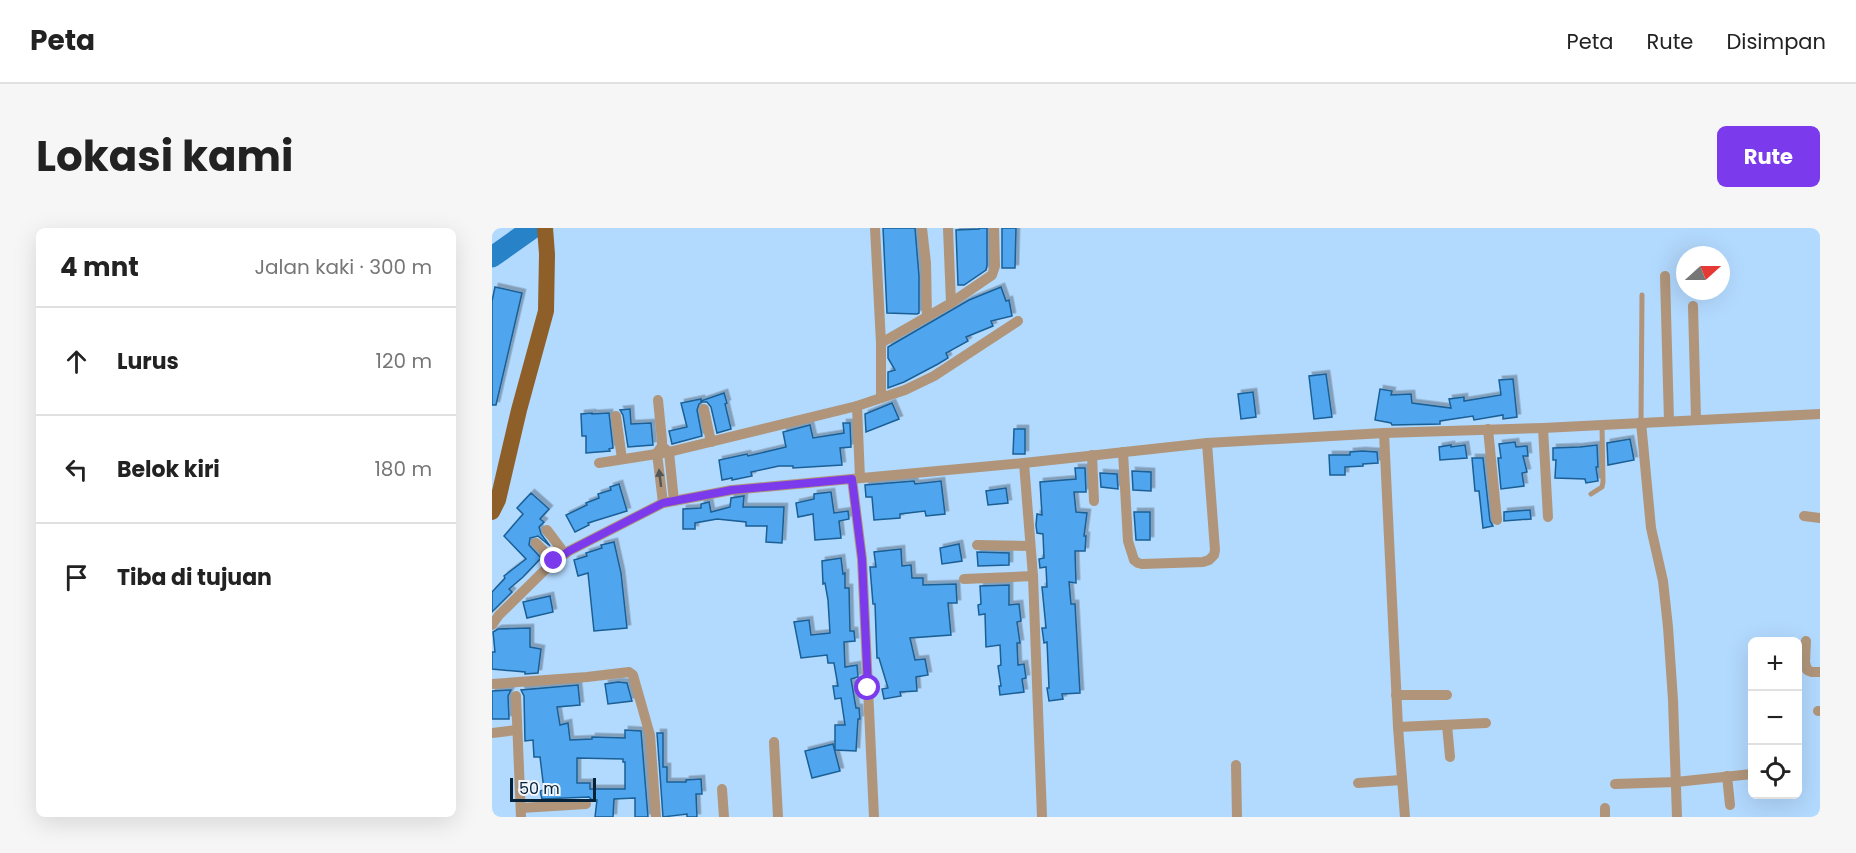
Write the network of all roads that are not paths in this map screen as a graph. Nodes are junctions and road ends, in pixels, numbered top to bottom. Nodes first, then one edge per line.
1 (545, 228) edge
2 (875, 228) edge
3 (922, 228) edge
4 (948, 228) edge
5 (994, 228) edge
6 (1665, 276) dead end
7 (1642, 295) dead end
8 (951, 303) junction
9 (1692, 306) dead end
10 (927, 316) junction
11 (1018, 321) dead end
12 (881, 343) junction
13 (881, 398) junction
14 (658, 400) dead end
15 (857, 406) junction
16 (704, 409) dead end
17 (1820, 414) edge
18 (616, 416) dead end
19 (1696, 419) junction
20 (1669, 421) junction
21 (1641, 422) junction
22 (1602, 424) junction
23 (1543, 428) junction
24 (1488, 429) junction
25 (1384, 433) junction
26 (711, 442) junction
27 (1207, 443) junction
28 (663, 451) junction
29 (1123, 452) junction
30 (1092, 456) junction
31 (622, 459) junction
32 (599, 463) dead end
33 (1024, 463) junction
34 (856, 478) junction
35 (1591, 494) dead end
36 (1094, 501) dead end
37 (668, 502) junction
38 (492, 512) edge
39 (1804, 516) dead end
40 (1548, 517) dead end
41 (1820, 518) edge
42 (1497, 520) dead end
43 (547, 530) dead end
44 (536, 543) dead end
45 (977, 545) dead end
46 (1030, 546) junction
47 (565, 554) junction
48 (554, 561) junction
49 (1033, 576) junction
50 (964, 579) dead end
51 (492, 625) edge
52 (1806, 641) dead end
53 (1820, 672) edge
54 (492, 684) edge
55 (1396, 695) junction
56 (1447, 695) dead end
57 (516, 696) dead end
58 (1486, 723) dead end
59 (1447, 725) junction
60 (1398, 727) junction
61 (517, 730) junction
62 (492, 733) edge
63 (774, 742) dead end
64 (1450, 757) dead end
65 (1236, 765) dead end
66 (1748, 774) edge
67 (1727, 776) junction
68 (1402, 780) junction
69 (1676, 782) junction
70 (1358, 783) dead end
71 (1615, 784) dead end
72 (722, 789) dead end
73 (585, 804) dead end
74 (1730, 805) dead end
75 (521, 813) edge
76 (656, 817) edge
77 (724, 817) edge
78 (778, 817) edge
79 (874, 817) edge
80 (1042, 817) edge
81 (1237, 817) edge
82 (1405, 817) edge
83 (1677, 817) edge

1 - 38 main road
2 - 12 street
3 - 10 street
4 - 8 street
5 - 8 street
6 - 20 street
7 - 21 lane
8 - 10 street
9 - 19 street
10 - 12 street
11 - 13 street
12 - 13 street
13 - 15 street
14 - 28 street
15 - 26 street
15 - 34 street
16 - 26 street
17 - 19 street
18 - 31 street
19 - 20 street
20 - 21 street
21 - 22 street
21 - 69 street
22 - 23 street
22 - 35 lane
23 - 24 street
23 - 40 street
24 - 25 street
24 - 42 street
25 - 27 street
25 - 55 street
26 - 28 street
27 - 29 street
27 - 29 street
28 - 31 street
28 - 37 street
29 - 30 street
30 - 33 street
30 - 36 street
31 - 32 street
33 - 34 street
33 - 46 street
34 - 37 street
34 - 79 street
37 - 47 street
39 - 41 street
43 - 47 street
44 - 48 street
45 - 46 street
46 - 49 street
47 - 48 street
48 - 51 street
49 - 50 street
49 - 80 street
52 - 53 street
54 - 76 street
55 - 56 street
55 - 60 street
57 - 61 street
58 - 59 street
59 - 60 street
59 - 64 street
60 - 68 street
61 - 62 street
61 - 75 street
63 - 78 street
65 - 81 street
66 - 67 street
67 - 69 street
67 - 74 street
68 - 70 street
68 - 82 street
69 - 71 street
69 - 83 street
72 - 77 street
73 - 75 street

